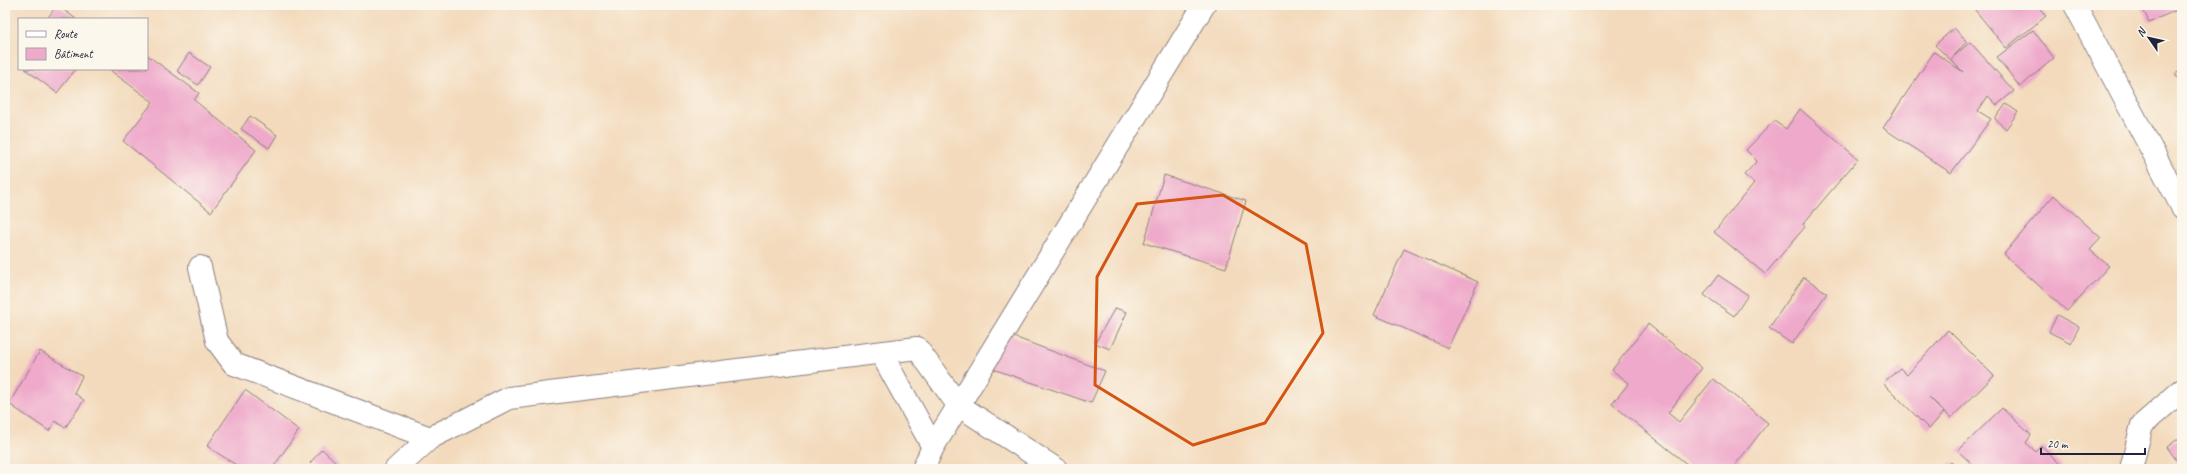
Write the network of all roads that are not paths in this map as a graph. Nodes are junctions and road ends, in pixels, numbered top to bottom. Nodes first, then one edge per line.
1 (1204, 5) edge
2 (2075, 5) edge
3 (2182, 207) edge
4 (200, 268) dead end
5 (881, 353) junction
6 (2182, 390) edge
7 (958, 406) junction
8 (430, 438) junction
9 (933, 447) junction
10 (396, 469) edge
11 (923, 469) edge
12 (1056, 469) edge
13 (2131, 469) edge

1 - 7 street
2 - 3 street
4 - 8 street
5 - 7 street
5 - 8 street
5 - 9 street
6 - 13 street
7 - 9 street
7 - 12 street
8 - 10 street
9 - 11 street

